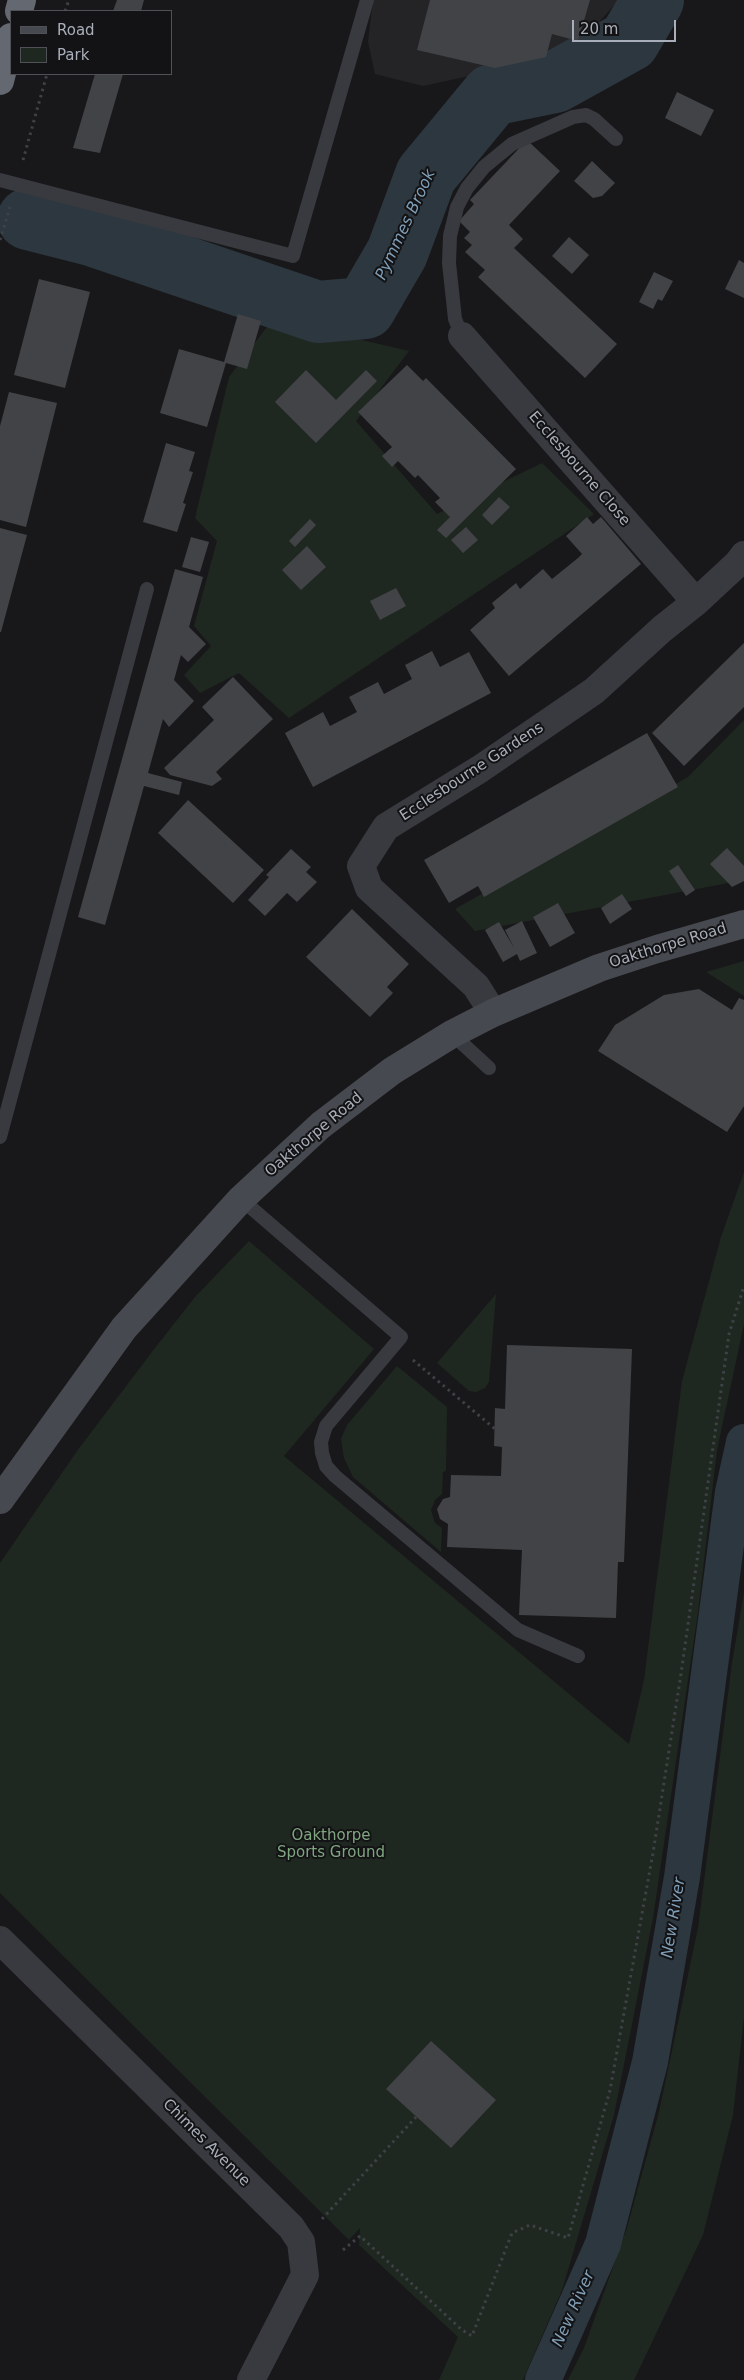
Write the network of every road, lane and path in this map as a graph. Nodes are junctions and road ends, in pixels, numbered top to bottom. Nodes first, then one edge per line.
1 (367, 0) edge
2 (10, 42) edge
3 (48, 75) edge
4 (0, 81) edge
5 (616, 138) dead end
6 (0, 180) edge
7 (16, 183) junction
8 (0, 240) edge
9 (462, 336) joint
10 (744, 555) edge
11 (147, 589) dead end
12 (696, 602) junction
13 (744, 924) edge
14 (493, 1014) junction
15 (452, 1034) junction
16 (488, 1068) dead end
17 (0, 1137) edge
18 (241, 1199) junction
19 (744, 1286) edge
20 (408, 1356) dead end
21 (495, 1429) dead end
22 (0, 1500) edge
23 (578, 1656) dead end
24 (0, 1940) edge
25 (416, 2117) dead end
26 (302, 2242) junction
27 (343, 2250) dead end
28 (251, 2380) edge

1 - 7 lane
2 - 4 highway
3 - 7 path
5 - 9 lane
6 - 7 lane
7 - 8 path
9 - 12 street, Ecclesbourne Close
10 - 12 street, Ecclesbourne Gardens
11 - 17 lane
12 - 14 street, Ecclesbourne Gardens
13 - 14 street, Oakthorpe Road
14 - 15 street, Oakthorpe Road
15 - 16 lane
15 - 18 street, Oakthorpe Road
18 - 22 street, Oakthorpe Road
18 - 23 lane
19 - 27 path
20 - 21 path
24 - 26 street, Chimes Avenue
25 - 26 path
26 - 28 street

